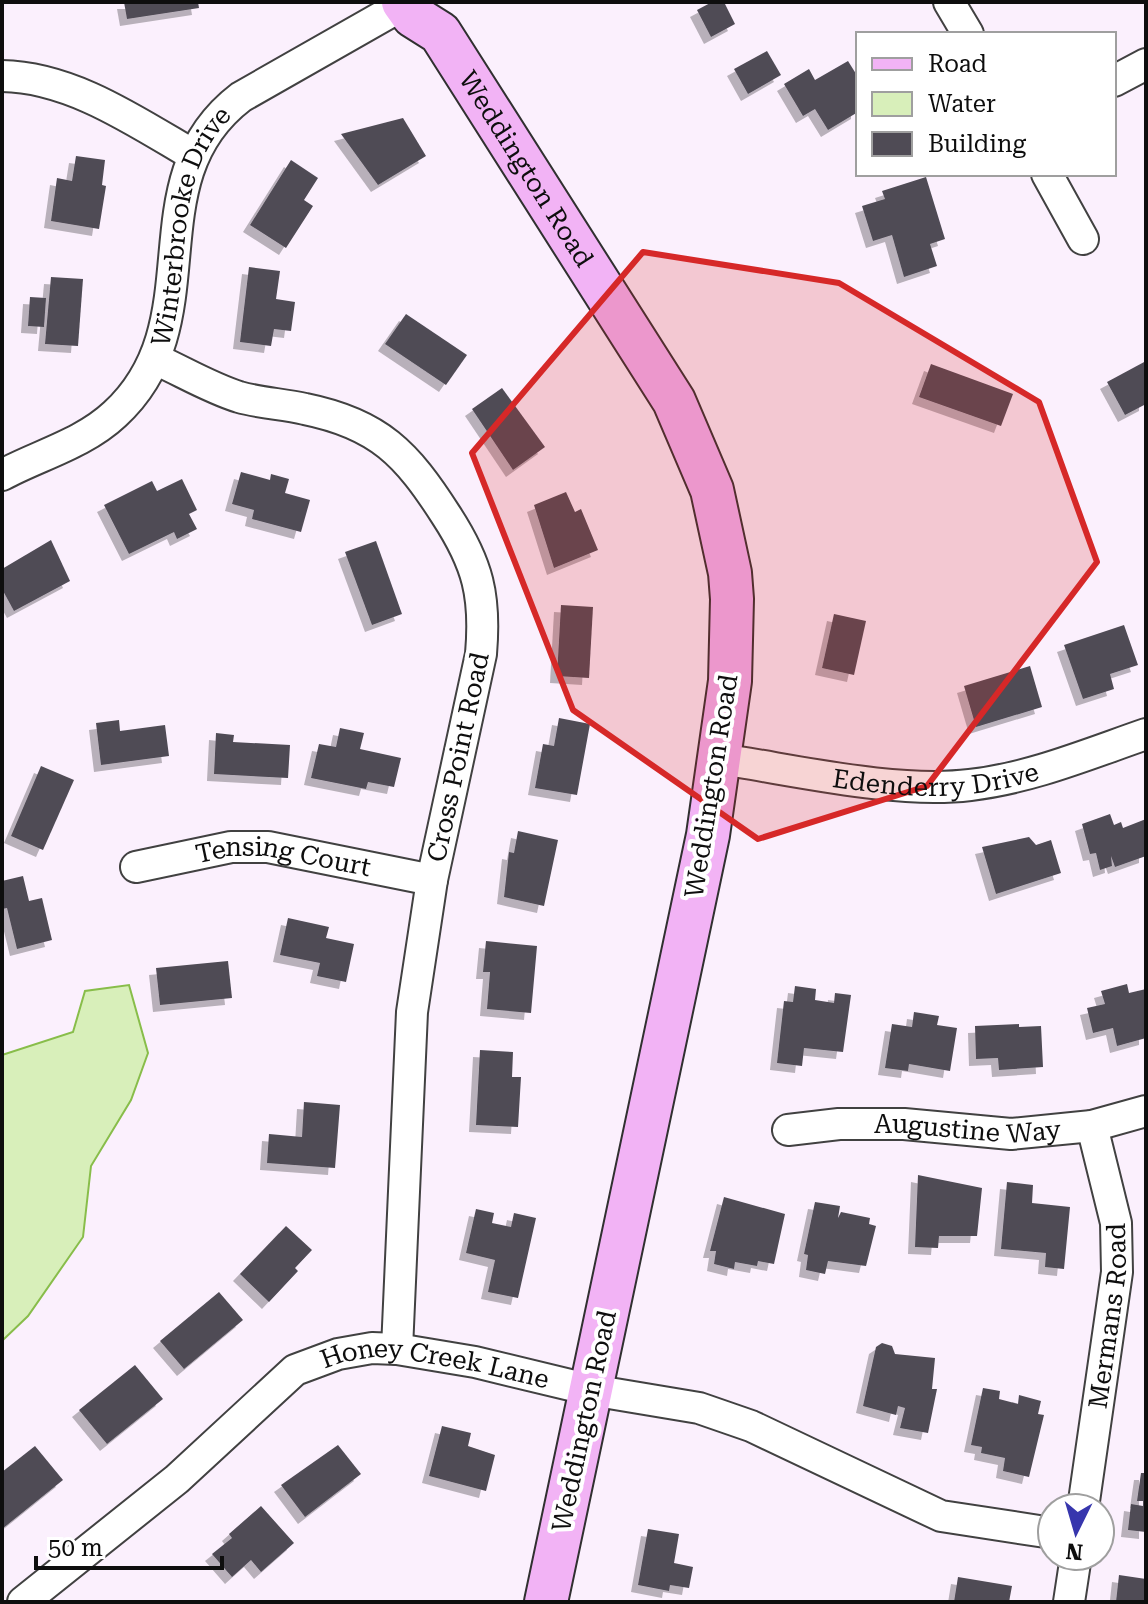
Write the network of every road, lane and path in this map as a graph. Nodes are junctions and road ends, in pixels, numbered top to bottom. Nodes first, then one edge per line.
1 (949, 2) edge
2 (420, 9) edge
3 (967, 32) edge
4 (1146, 64) edge
5 (2, 76) edge
6 (1116, 80) edge
7 (193, 155) junction
8 (1048, 176) edge
9 (1083, 239) dead end
10 (155, 359) junction
11 (2, 475) edge
12 (1146, 734) edge
13 (720, 759) junction
14 (136, 867) dead end
15 (432, 880) junction
16 (1146, 1111) edge
17 (1092, 1126) junction
18 (788, 1130) dead end
19 (397, 1349) junction
20 (591, 1390) junction
21 (1085, 1492) edge
22 (1036, 1531) edge
23 (1074, 1572) edge
24 (23, 1602) edge
25 (546, 1602) edge
26 (1069, 1602) edge

1 - 3 street
2 - 7 street, Winterbrooke Drive
2 - 13 main road, Weddington Road
4 - 6 street
5 - 7 street
7 - 10 street, Winterbrooke Drive
8 - 9 street
10 - 11 street, Winterbrooke Drive
10 - 15 street, Cross Point Road
12 - 13 street, Edenderry Drive
13 - 20 main road, Weddington Road
14 - 15 street, Tensing Court
15 - 19 street, Cross Point Road
16 - 17 street, Augustine Way
17 - 18 street, Augustine Way
17 - 21 street, Mermans Road
19 - 20 street, Honey Creek Lane
19 - 24 street, Honey Creek Lane
20 - 22 street, Honey Creek Lane
20 - 25 main road, Weddington Road
23 - 26 street

